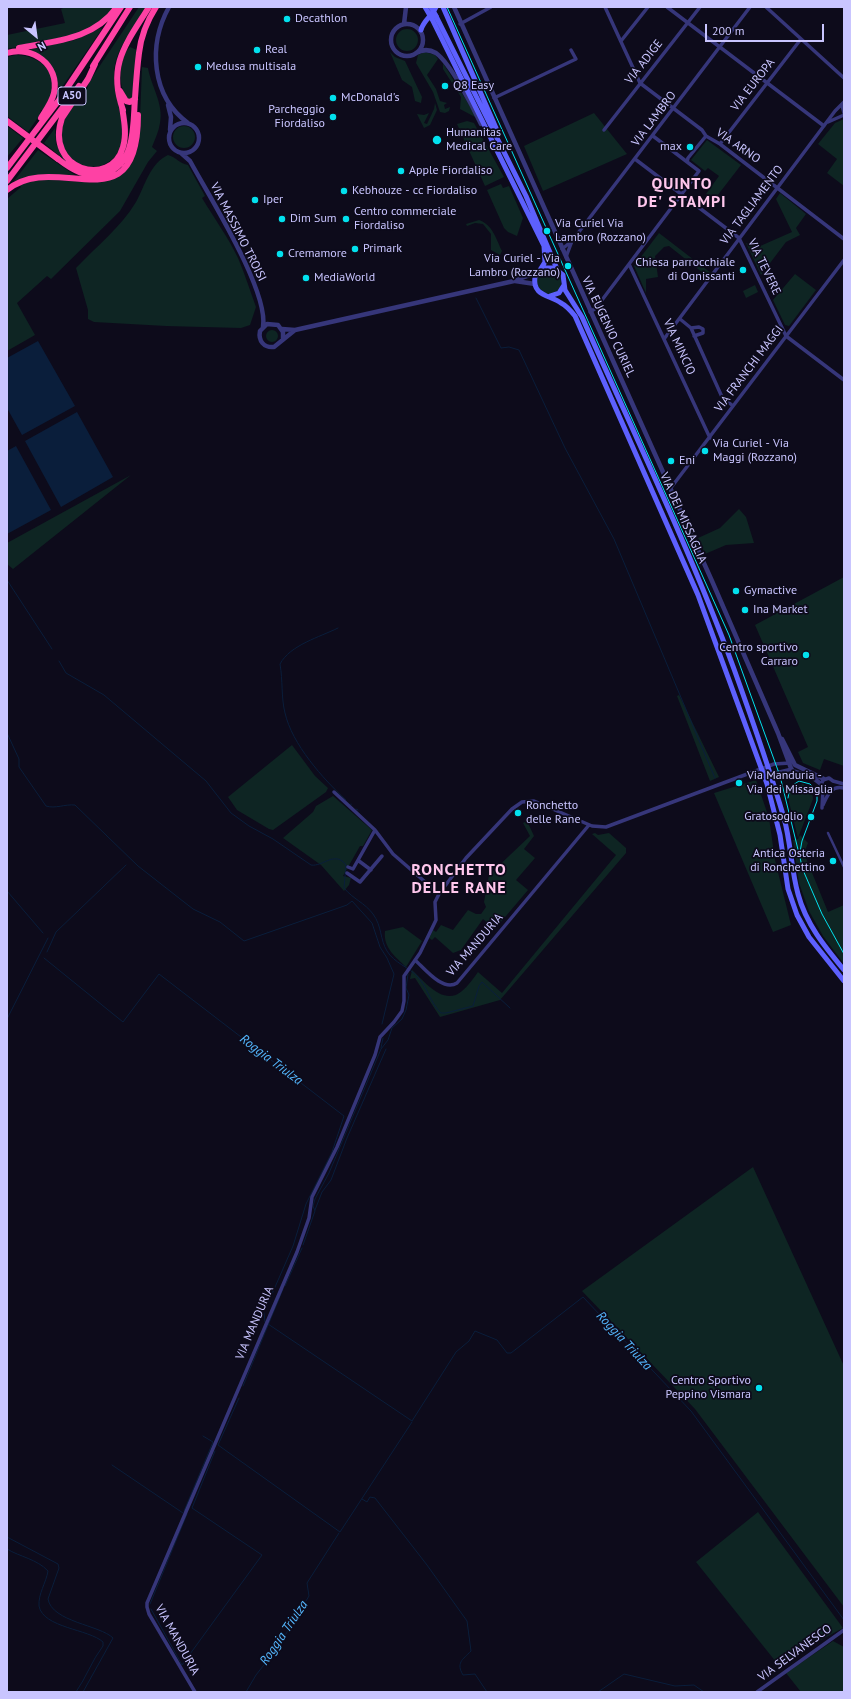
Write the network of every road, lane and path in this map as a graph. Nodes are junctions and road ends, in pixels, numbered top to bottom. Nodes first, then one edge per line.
1 (117, 7) edge
2 (121, 7) edge
3 (130, 7) edge
4 (149, 7) edge
5 (156, 7) edge
6 (169, 7) edge
7 (406, 7) edge
8 (426, 7) edge
9 (431, 7) edge
10 (436, 7) edge
11 (443, 7) edge
12 (454, 7) edge
13 (491, 7) edge
14 (605, 7) edge
15 (648, 7) edge
16 (667, 7) edge
17 (700, 7) edge
18 (750, 7) edge
19 (766, 7) edge
20 (434, 18) junction
21 (688, 23) junction
22 (404, 24) junction
23 (460, 24) junction
24 (420, 30) junction
25 (801, 39) junction
26 (621, 41) junction
27 (126, 44) junction
28 (720, 47) junction
29 (140, 48) junction
30 (571, 50) dead end
31 (7, 52) edge
32 (416, 53) junction
33 (95, 64) junction
34 (138, 67) junction
35 (844, 78) edge
36 (116, 82) junction
37 (640, 83) junction
38 (767, 83) junction
39 (494, 98) junction
40 (135, 99) junction
41 (168, 101) junction
42 (843, 102) edge
43 (122, 107) junction
44 (674, 108) junction
45 (844, 114) edge
46 (7, 121) edge
47 (188, 123) junction
48 (827, 123) junction
49 (482, 126) dead end
50 (824, 126) junction
51 (170, 130) junction
52 (604, 130) dead end
53 (653, 136) junction
54 (706, 136) junction
55 (28, 142) junction
56 (720, 144) junction
57 (129, 148) junction
58 (192, 150) junction
59 (181, 153) junction
60 (635, 159) junction
61 (190, 161) junction
62 (510, 162) junction
63 (687, 162) junction
64 (7, 168) edge
65 (7, 181) edge
66 (778, 187) junction
67 (7, 190) edge
68 (682, 194) junction
69 (739, 238) junction
70 (844, 239) edge
71 (572, 241) junction
72 (559, 242) junction
73 (562, 250) junction
74 (565, 258) junction
75 (844, 260) edge
76 (629, 264) junction
77 (557, 269) junction
78 (539, 272) junction
79 (514, 281) junction
80 (535, 284) junction
81 (564, 285) junction
82 (550, 296) junction
83 (590, 312) junction
84 (264, 313) junction
85 (680, 319) junction
86 (272, 324) junction
87 (263, 327) junction
88 (691, 328) junction
89 (282, 329) junction
90 (295, 330) junction
91 (694, 336) junction
92 (786, 336) junction
93 (283, 338) junction
94 (664, 339) junction
95 (844, 380) edge
96 (733, 406) junction
97 (710, 438) junction
98 (670, 489) junction
99 (778, 733) junction
100 (788, 762) junction
101 (795, 765) junction
102 (768, 766) junction
103 (762, 770) junction
104 (792, 771) junction
105 (771, 774) junction
106 (824, 779) junction
107 (833, 782) junction
108 (821, 784) junction
109 (844, 784) edge
110 (833, 788) junction
111 (844, 788) edge
112 (823, 790) junction
113 (829, 791) junction
114 (334, 792) dead end
115 (589, 825) junction
116 (376, 830) junction
117 (828, 833) dead end
118 (382, 856) dead end
119 (359, 861) junction
120 (348, 867) dead end
121 (844, 867) edge
122 (371, 870) junction
123 (347, 873) dead end
124 (439, 894) junction
125 (415, 960) junction
126 (844, 970) edge
127 (844, 981) edge
128 (844, 1630) edge
129 (195, 1692) edge
130 (757, 1692) edge

1 - 31 highway
2 - 55 highway, A50
3 - 33 highway, A50
4 - 27 highway
5 - 29 highway
6 - 41 street
7 - 22 street
8 - 20 main road, bridge
9 - 20 main road, bridge
10 - 24 main road
11 - 62 main road
12 - 23 street, VIA EUGENIO CURIEL
13 - 23 street
14 - 26 street
15 - 26 street
16 - 21 street
17 - 21 street, VIA ADIGE
18 - 28 street, VIA LAMBRO
19 - 25 street
20 - 62 main road
20 - 78 main road
21 - 28 street
21 - 37 street, VIA ADIGE
22 - 24 street
22 - 32 street
23 - 39 street, VIA EUGENIO CURIEL
24 - 32 street
25 - 35 street
25 - 38 street, VIA EUROPA
26 - 37 street
27 - 29 highway
27 - 36 highway
28 - 38 street
28 - 44 street, VIA LAMBRO
29 - 34 highway
30 - 39 street
31 - 55 highway
32 - 49 street
33 - 43 highway
33 - 65 highway, A50
34 - 40 highway
34 - 67 highway
36 - 40 highway
36 - 43 highway
37 - 44 street, VIA ARNO
37 - 52 street, VIA ADIGE
38 - 50 street
38 - 56 street, VIA EUROPA
39 - 72 street, VIA EUGENIO CURIEL
40 - 57 highway
41 - 47 street
41 - 51 street
42 - 45 street
42 - 48 street, VIA TAGLIAMENTO
43 - 57 highway
44 - 53 street, VIA LAMBRO
44 - 54 street, VIA ARNO
45 - 48 street, VIA TAGLIAMENTO
46 - 57 highway, bridge
47 - 51 street
47 - 58 street
48 - 50 street, VIA TAGLIAMENTO
50 - 66 street, VIA TAGLIAMENTO
51 - 59 street
53 - 60 street, VIA LAMBRO
53 - 63 street
54 - 56 street, VIA ARNO
54 - 63 street
55 - 64 highway, A50
56 - 66 street, VIA ARNO
58 - 59 street
58 - 61 street
59 - 61 street
60 - 68 street, VIA TEVERE
60 - 71 street, VIA LAMBRO
61 - 84 street, VIA MASSIMO TROISI
62 - 77 main road
63 - 68 street
66 - 69 street, VIA TAGLIAMENTO
66 - 70 street, VIA ARNO
68 - 69 street, VIA TEVERE
68 - 76 street
69 - 85 street, VIA TAGLIAMENTO
69 - 92 street, VIA TEVERE
71 - 72 street
71 - 73 street
71 - 74 street
72 - 73 street, VIA EUGENIO CURIEL
73 - 74 street, VIA EUGENIO CURIEL
74 - 83 street, VIA EUGENIO CURIEL
75 - 92 street, VIA FRANCHI MAGGI
76 - 83 street
76 - 94 street, VIA MINCIO
77 - 78 main road
77 - 81 main road, VIA DEI MISSAGLIA
78 - 79 street
78 - 80 main road
79 - 80 street
79 - 90 street
80 - 82 main road, VIA DEI MISSAGLIA
81 - 82 main road
81 - 102 main road, VIA DEI MISSAGLIA
82 - 103 main road, VIA DEI MISSAGLIA
83 - 98 street, VIA EUGENIO CURIEL
84 - 86 street, VIA MASSIMO TROISI
84 - 87 street, VIA MASSIMO TROISI
85 - 88 street
85 - 94 street, VIA TAGLIAMENTO
86 - 87 street
86 - 89 street
87 - 93 street
88 - 91 street
88 - 91 street
89 - 90 street
89 - 93 street
90 - 93 street
91 - 96 street
92 - 95 street
92 - 96 street, VIA FRANCHI MAGGI
94 - 97 street, VIA MINCIO
96 - 97 street, VIA FRANCHI MAGGI
97 - 98 street, VIA FRANCHI MAGGI
98 - 99 street, VIA EUGENIO CURIEL
99 - 100 street
99 - 101 street
100 - 101 street
100 - 102 street
100 - 104 street
101 - 104 street
101 - 106 street
102 - 103 street
102 - 105 main road, VIA DEI MISSAGLIA
103 - 105 street
103 - 115 street, VIA MANDURIA
103 - 127 main road, VIA DEI MISSAGLIA
104 - 105 street
104 - 108 street
105 - 126 main road, VIA DEI MISSAGLIA
106 - 107 street
106 - 108 street
107 - 109 street
107 - 110 street
108 - 112 street
110 - 111 street
110 - 113 street
112 - 113 street
112 - 113 street
114 - 116 street
115 - 124 street, VIA MANDURIA
115 - 125 street, VIA MANDURIA
116 - 119 street
116 - 124 street
117 - 121 street
118 - 122 street
119 - 120 street
119 - 122 street
122 - 123 street
124 - 125 street, VIA MANDURIA
125 - 129 street, VIA MANDURIA
128 - 130 street, VIA SELVANESCO

